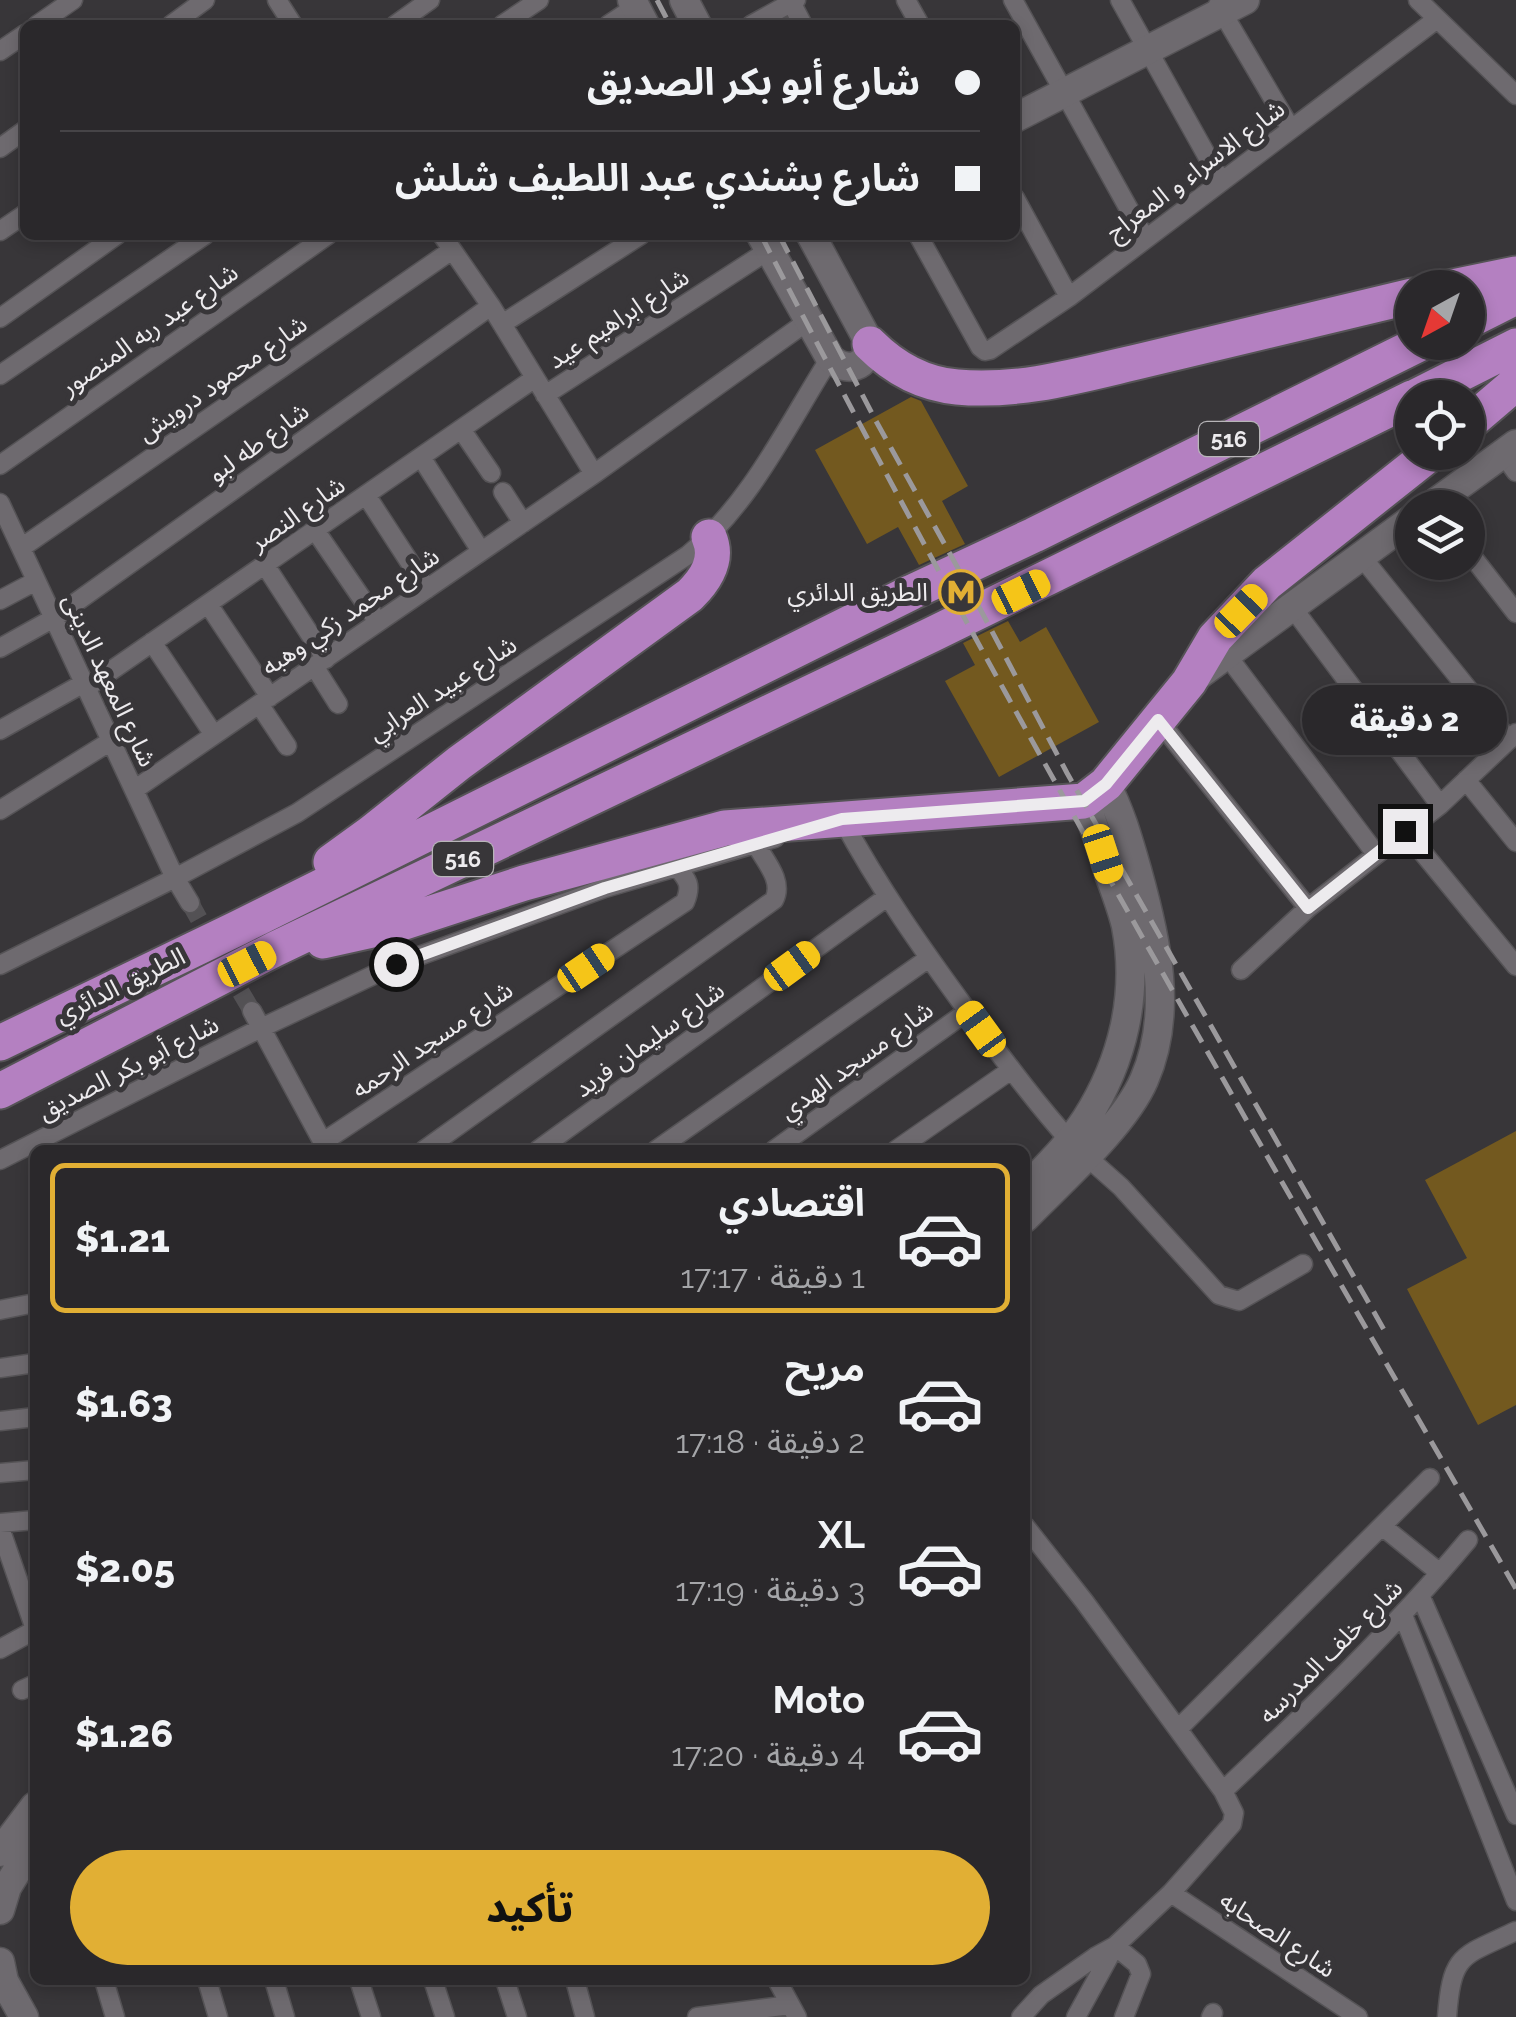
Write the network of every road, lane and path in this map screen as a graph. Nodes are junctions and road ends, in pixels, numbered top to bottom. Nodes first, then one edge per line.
1 (73, 0) edge
2 (205, 0) edge
3 (430, 0) edge
4 (539, 0) edge
5 (1014, 0) edge
6 (1120, 0) edge
7 (1418, 0) edge
8 (792, 1) edge
9 (1228, 4) edge
10 (1436, 19) junction
11 (44, 20) edge
12 (178, 20) edge
13 (403, 20) edge
14 (509, 20) edge
15 (760, 20) edge
16 (1148, 50) junction
17 (1064, 91) junction
18 (1516, 95) edge
19 (1020, 115) edge
20 (1290, 129) junction
21 (1221, 181) junction
22 (1020, 207) edge
23 (1145, 238) junction
24 (110, 240) edge
25 (198, 240) edge
26 (321, 240) edge
27 (633, 240) edge
28 (814, 240) edge
29 (921, 240) edge
30 (447, 243) edge
31 (765, 243) edge
32 (1516, 274) edge
33 (1485, 280) edge
34 (1070, 297) junction
35 (1516, 297) edge
36 (1395, 300) edge
37 (490, 306) junction
38 (1485, 312) edge
39 (0, 318) edge
40 (808, 320) junction
41 (502, 324) junction
42 (870, 344) junction
43 (1516, 346) edge
44 (1395, 356) edge
45 (830, 358) junction
46 (0, 375) edge
47 (535, 378) junction
48 (1449, 380) edge
49 (1516, 383) edge
50 (545, 395) junction
51 (1395, 407) edge
52 (1485, 409) edge
53 (461, 429) junction
54 (422, 456) junction
55 (1512, 457) edge
56 (0, 464) edge
57 (1409, 470) edge
58 (491, 474) dead end
59 (594, 474) junction
60 (1459, 490) edge
61 (503, 492) dead end
62 (366, 495) junction
63 (0, 504) edge
64 (523, 522) junction
65 (4, 525) edge
66 (315, 530) junction
67 (1395, 533) edge
68 (709, 537) junction
69 (20, 548) junction
70 (481, 552) junction
71 (1362, 556) junction
72 (265, 565) junction
73 (1485, 572) edge
74 (36, 581) junction
75 (428, 588) junction
76 (0, 600) edge
77 (208, 604) junction
78 (1292, 607) junction
79 (1516, 613) edge
80 (54, 618) junction
81 (378, 622) junction
82 (152, 642) junction
83 (1220, 646) junction
84 (0, 648) edge
85 (320, 663) junction
86 (85, 685) junction
87 (264, 700) junction
88 (338, 704) dead end
89 (1158, 720) junction
90 (0, 730) edge
91 (214, 735) junction
92 (1512, 737) edge
93 (111, 741) junction
94 (287, 746) dead end
95 (1466, 780) junction
96 (134, 790) junction
97 (1095, 792) junction
98 (1440, 805) junction
99 (0, 810) edge
100 (842, 819) junction
101 (1405, 831) junction
102 (1516, 842) edge
103 (755, 844) junction
104 (1376, 854) junction
105 (676, 866) junction
106 (175, 878) junction
107 (887, 898) junction
108 (190, 904) tunnel mouth
109 (1308, 908) junction
110 (238, 928) junction
111 (276, 949) junction
112 (928, 958) junction
113 (0, 966) edge
114 (1516, 966) edge
115 (1241, 970) dead end
116 (968, 1011) junction
117 (256, 1020) junction
118 (0, 1043) edge
119 (1011, 1070) junction
120 (0, 1091) edge
121 (324, 1145) edge
122 (326, 1145) edge
123 (431, 1145) edge
124 (545, 1145) edge
125 (663, 1145) edge
126 (781, 1145) edge
127 (903, 1145) edge
128 (1078, 1149) junction
129 (0, 1160) edge
130 (1030, 1185) edge
131 (1030, 1211) edge
132 (1303, 1264) dead end
133 (30, 1304) edge
134 (0, 1310) edge
135 (30, 1365) edge
136 (0, 1368) edge
137 (30, 1418) edge
138 (0, 1421) edge
139 (30, 1470) edge
140 (0, 1473) edge
141 (1430, 1478) dead end
142 (30, 1521) edge
143 (0, 1526) edge
144 (1382, 1526) junction
145 (1030, 1532) edge
146 (1468, 1540) dead end
147 (1440, 1573) junction
148 (27, 1581) edge
149 (1420, 1595) junction
150 (1402, 1615) junction
151 (30, 1633) edge
152 (0, 1650) edge
153 (1178, 1730) junction
154 (1223, 1792) junction
155 (30, 1813) edge
156 (1516, 1815) edge
157 (30, 1850) edge
158 (0, 1852) edge
159 (1171, 1893) junction
160 (1516, 1901) edge
161 (0, 1910) edge
162 (1516, 1931) edge
163 (1115, 1946) junction
164 (0, 1962) edge
165 (105, 1985) edge
166 (208, 1985) edge
167 (275, 1985) edge
168 (361, 1985) edge
169 (435, 1985) edge
170 (507, 1985) edge
171 (576, 1985) edge
172 (780, 1985) edge
173 (794, 2011) edge
174 (24, 2017) edge
175 (115, 2017) edge
176 (218, 2017) edge
177 (285, 2017) edge
178 (371, 2017) edge
179 (445, 2017) edge
180 (517, 2017) edge
181 (585, 2017) edge
182 (698, 2017) edge
183 (1021, 2017) edge
184 (1076, 2017) edge
185 (1124, 2017) edge
186 (1358, 2017) edge
187 (1446, 2017) edge

1 - 11 street
2 - 12 street
3 - 13 street
4 - 14 street
5 - 17 street
6 - 16 street
7 - 10 street
8 - 15 street
9 - 16 street
9 - 20 street
10 - 18 street
10 - 20 street, شارع الاسراء و المعراج
16 - 17 street
16 - 21 street
17 - 19 street
17 - 23 street
20 - 21 street, شارع الاسراء و المعراج
21 - 23 street, شارع الاسراء و المعراج
22 - 34 street
23 - 34 street, شارع الاسراء و المعراج
24 - 39 street
25 - 46 street
26 - 56 street, شارع عبد ربه المنصور
27 - 41 street
28 - 42 street
29 - 34 street, شارع الاسراء و المعراج
30 - 37 street
30 - 69 street, شارع محمود درويش
31 - 40 street
31 - 50 street, شارع ابراهيم عيد
32 - 33 highway
35 - 38 highway
36 - 42 highway
37 - 41 street
37 - 80 street, شارع طه لبو
40 - 45 street
40 - 59 street, شارع محمد زكي وهبه
41 - 47 street
42 - 45 street
43 - 48 highway, الطريق الدائري / 516
44 - 110 highway, الطريق الدائري / 516
45 - 68 street, شارع عبيد العرابي
47 - 50 street
47 - 53 street, شارع النصر
49 - 52 highway
50 - 59 street
51 - 111 highway, الطريق الدائري / 516
53 - 54 street, شارع النصر
53 - 58 street
54 - 62 street, شارع النصر
54 - 70 street
55 - 60 street
57 - 83 highway
59 - 64 street, شارع محمد زكي وهبه
61 - 64 street
62 - 66 street, شارع النصر
62 - 75 street
63 - 65 street, شارع المعهد الدينى
64 - 70 street, شارع محمد زكي وهبه
65 - 69 street, شارع المعهد الدينى
66 - 72 street, شارع النصر
66 - 81 street
67 - 71 street
68 - 106 street, شارع عبيد العرابي
68 - 110 highway
69 - 74 street, شارع المعهد الدينى
70 - 75 street, شارع محمد زكي وهبه
71 - 78 street
71 - 92 street
72 - 77 street, شارع النصر
72 - 85 street
73 - 79 street
74 - 76 street
74 - 80 street, شارع المعهد الدينى
75 - 81 street, شارع محمد زكي وهبه
77 - 82 street, شارع النصر
77 - 87 street
78 - 83 street
78 - 98 street
80 - 84 street, شارع طه لبو
80 - 86 street, شارع المعهد الدينى
81 - 85 street, شارع محمد زكي وهبه
82 - 86 street, شارع النصر
82 - 91 street
83 - 89 highway
83 - 104 street
85 - 87 street, شارع محمد زكي وهبه
85 - 88 street
86 - 90 street, شارع النصر
86 - 93 street, شارع المعهد الدينى
87 - 91 street, شارع محمد زكي وهبه
87 - 94 street
89 - 97 highway
89 - 109 street
91 - 96 street, شارع محمد زكي وهبه
92 - 95 street
93 - 96 street, شارع المعهد الدينى
93 - 99 street
95 - 98 street
95 - 102 street
96 - 106 street, شارع المعهد الدينى
97 - 100 highway
97 - 128 street
98 - 101 street
100 - 103 street, شارع أبو بكر الصديق
100 - 107 street
100 - 111 highway
101 - 104 street
101 - 114 street
103 - 105 street, شارع أبو بكر الصديق
103 - 123 street
104 - 109 street
105 - 117 street, شارع أبو بكر الصديق
105 - 122 street, شارع مسجد الرحمه
106 - 108 street, شارع المعهد الدينى
106 - 113 street, شارع عبيد العرابي
107 - 112 street
107 - 124 street, شارع سليمان فريد
109 - 115 street
110 - 118 highway, الطريق الدائري / 516
111 - 120 highway, الطريق الدائري / 516
112 - 116 street
112 - 125 street
116 - 119 street
116 - 126 street, شارع مسجد الهدي
117 - 121 street
117 - 129 street, شارع أبو بكر الصديق
119 - 127 street
119 - 128 street
128 - 130 street
128 - 131 street
128 - 132 street
133 - 134 street
135 - 136 street
137 - 138 street
139 - 140 street
141 - 144 street
142 - 143 street
143 - 148 street
144 - 147 street
144 - 153 street
145 - 153 street
146 - 147 street, شارع خلف المدرسه
147 - 149 street, شارع خلف المدرسه
149 - 150 street, شارع خلف المدرسه
149 - 156 street
150 - 154 street, شارع خلف المدرسه
150 - 160 street
151 - 152 street
153 - 154 street
154 - 159 street
155 - 158 street
157 - 161 street
159 - 163 street
159 - 186 street, شارع الصحابه
162 - 187 street
163 - 183 street
163 - 184 street
163 - 185 street
164 - 174 street
165 - 175 street
166 - 176 street
167 - 177 street
168 - 178 street
169 - 179 street
170 - 180 street
171 - 181 street
172 - 173 street
173 - 182 street

